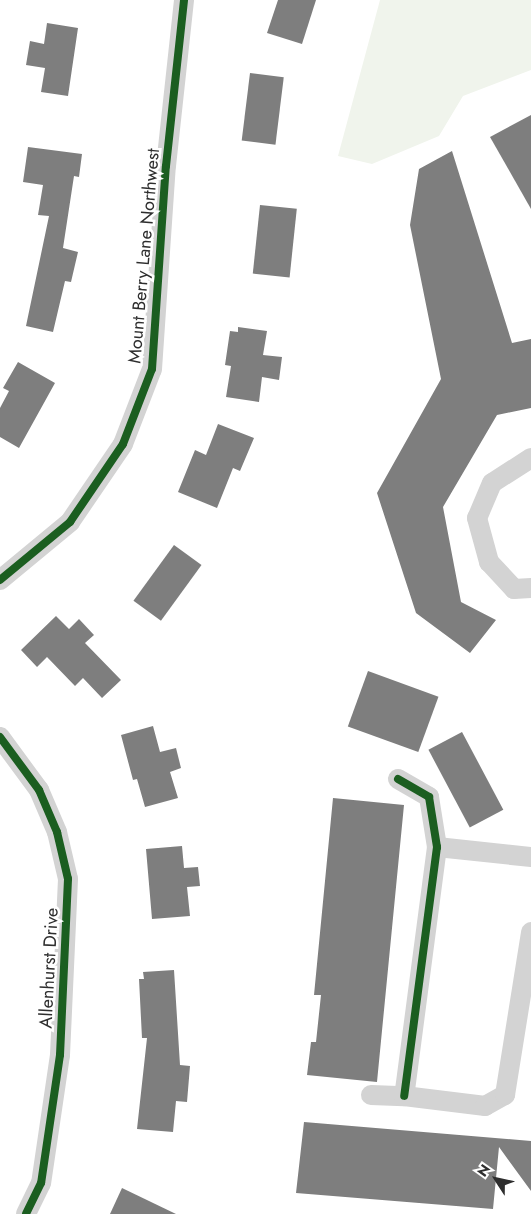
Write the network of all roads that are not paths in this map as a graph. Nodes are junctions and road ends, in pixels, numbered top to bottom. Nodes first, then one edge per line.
1 (184, 0) edge
2 (531, 458) edge
3 (0, 580) edge
4 (531, 588) edge
5 (0, 737) edge
6 (398, 779) dead end
7 (437, 847) junction
8 (531, 857) edge
9 (531, 932) edge
10 (371, 1095) dead end
11 (404, 1096) junction
12 (26, 1214) edge

1 - 3 street, Mount Berry Lane Northwest
2 - 4 street
5 - 12 street, Allenhurst Drive
6 - 7 street
7 - 8 street
7 - 11 street
9 - 11 street
10 - 11 street

